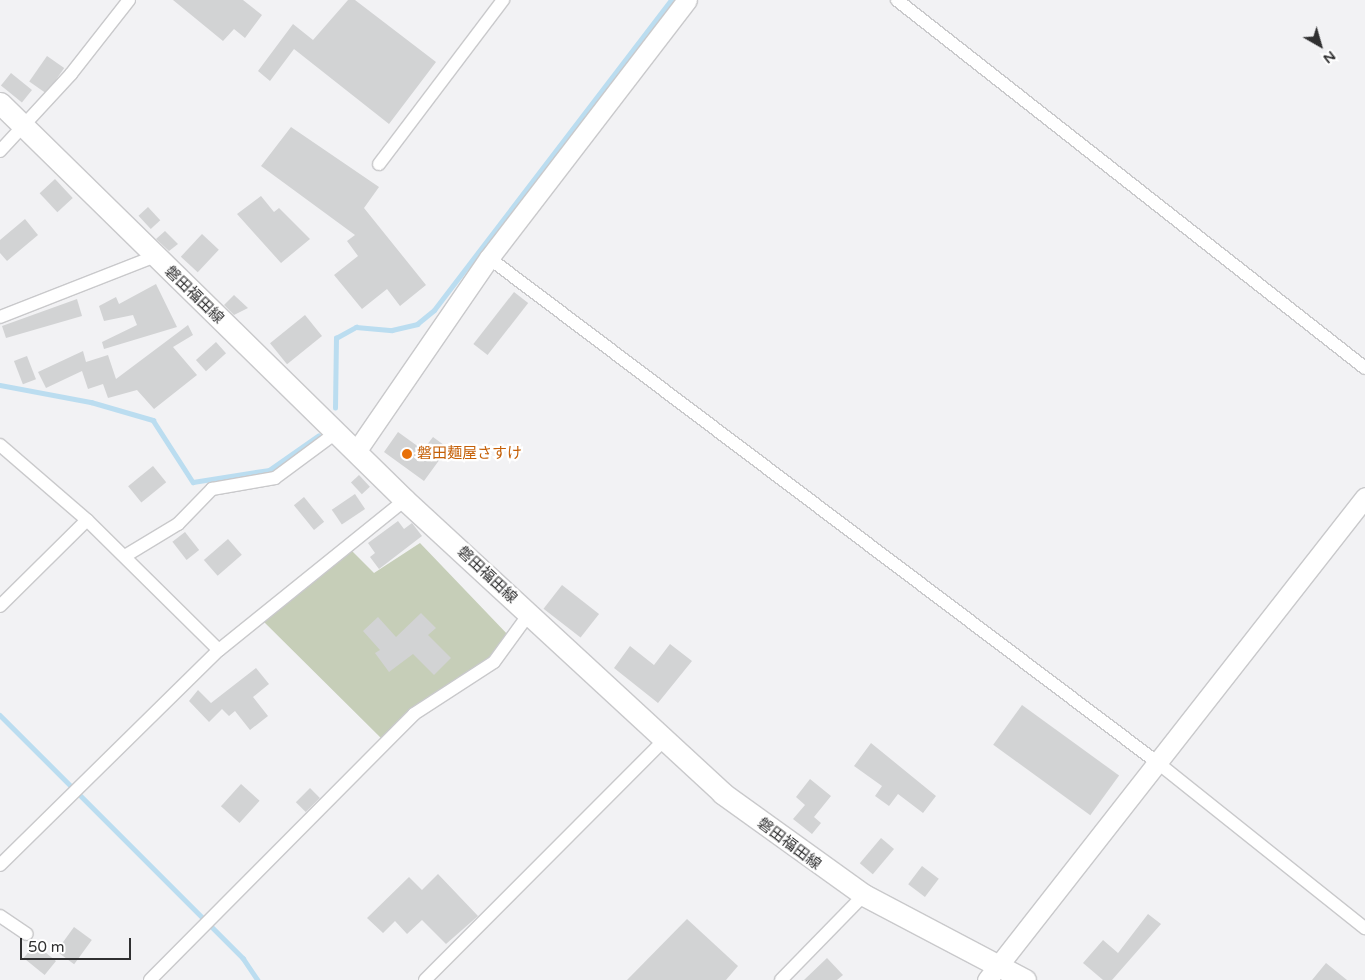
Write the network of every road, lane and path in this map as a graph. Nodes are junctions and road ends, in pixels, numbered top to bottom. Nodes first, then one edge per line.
1 (129, 0) edge
2 (503, 0) edge
3 (687, 0) edge
4 (897, 0) edge
5 (0, 103) edge
6 (24, 126) junction
7 (0, 151) edge
8 (379, 164) dead end
9 (153, 256) junction
10 (489, 258) junction
11 (0, 317) edge
12 (1365, 368) edge
13 (337, 432) junction
14 (0, 445) edge
15 (356, 450) junction
16 (1365, 497) edge
17 (406, 500) junction
18 (87, 520) junction
19 (125, 556) junction
20 (0, 606) edge
21 (529, 614) junction
22 (219, 650) junction
23 (663, 741) junction
24 (1158, 763) junction
25 (0, 865) edge
26 (864, 895) junction
27 (0, 916) edge
28 (1365, 928) edge
29 (27, 934) dead end
30 (993, 974) edge
31 (150, 980) edge
32 (425, 980) edge
33 (781, 980) edge
34 (1025, 980) edge

1 - 6 street
2 - 8 street
3 - 10 street
4 - 12 street
5 - 6 main road, 磐田福田線
6 - 7 street
6 - 9 main road, 磐田福田線
9 - 11 street
9 - 13 main road, 磐田福田線
10 - 15 street
10 - 24 street
13 - 15 main road, 磐田福田線
13 - 19 street
14 - 18 street
15 - 17 main road, 磐田福田線
16 - 24 street
17 - 21 main road, 磐田福田線
17 - 22 street
18 - 19 street
18 - 20 street
19 - 22 street
21 - 23 main road, 磐田福田線
21 - 31 street
22 - 25 street
23 - 26 main road, 磐田福田線
23 - 32 street
24 - 28 street
24 - 30 street
26 - 30 main road, 磐田福田線
26 - 33 street
27 - 29 street
30 - 34 main road, 磐田福田線

